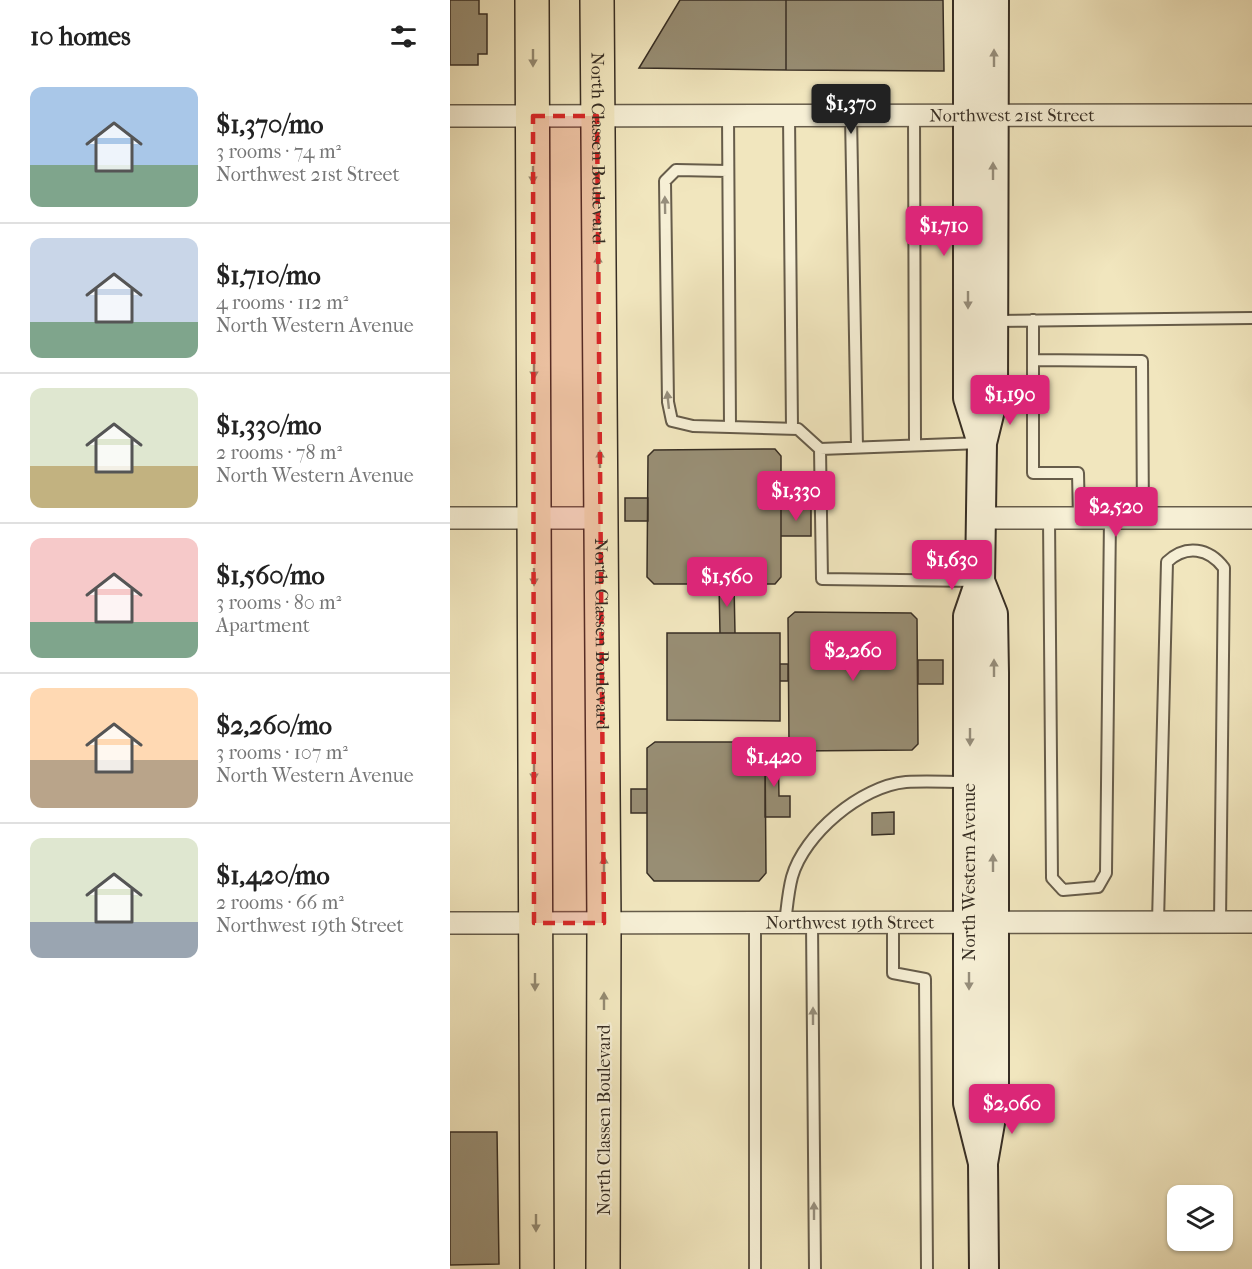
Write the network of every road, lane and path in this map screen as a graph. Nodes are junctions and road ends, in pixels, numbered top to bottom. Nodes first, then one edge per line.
1 (532, 0) edge
2 (597, 0) edge
3 (968, 0) edge
4 (994, 0) edge
5 (914, 115) junction
6 (1252, 115) edge
7 (450, 116) edge
8 (533, 116) junction
9 (597, 116) junction
10 (728, 116) junction
11 (789, 116) junction
12 (851, 116) junction
13 (980, 116) junction
14 (728, 171) junction
15 (1252, 318) edge
16 (1033, 320) junction
17 (993, 321) junction
18 (1033, 360) junction
19 (730, 427) junction
20 (792, 428) junction
21 (982, 443) junction
22 (915, 446) junction
23 (857, 447) junction
24 (820, 448) junction
25 (450, 518) edge
26 (534, 518) junction
27 (600, 518) junction
28 (981, 518) junction
29 (1049, 518) junction
30 (1079, 518) junction
31 (1110, 518) junction
32 (1143, 518) junction
33 (1252, 518) edge
34 (980, 581) junction
35 (981, 782) junction
36 (981, 922) junction
37 (1158, 922) junction
38 (1220, 922) junction
39 (1252, 922) edge
40 (450, 923) edge
41 (534, 923) junction
42 (604, 923) junction
43 (755, 923) junction
44 (785, 923) junction
45 (812, 923) junction
46 (892, 923) junction
47 (537, 1269) edge
48 (603, 1269) edge
49 (755, 1269) edge
50 (815, 1269) edge
51 (927, 1269) edge
52 (984, 1269) edge

1 -> 8 main road
2 - 9 main road, North Classen Boulevard
3 - 13 street, North Western Avenue
13 -> 4 street, North Western Avenue
5 - 12 street, Northwest 21st Street
5 - 13 street, Northwest 21st Street
5 - 22 lane
6 - 13 street, Northwest 21st Street
7 - 8 street, Northwest 21st Street
8 - 9 street, Northwest 21st Street
8 -> 26 main road
9 - 10 street, Northwest 21st Street
27 -> 9 main road, North Classen Boulevard
10 - 11 street, Northwest 21st Street
10 - 14 lane
11 - 12 street, Northwest 21st Street
11 - 20 lane
12 - 23 lane
17 -> 13 street, North Western Avenue
13 -> 21 street, North Western Avenue
14 - 19 lane
19 -> 14 lane
15 - 16 lane
16 - 17 lane
16 - 18 lane
17 - 21 street, North Western Avenue
18 - 30 lane
18 - 32 lane
19 - 20 lane
20 - 24 lane
21 - 22 lane
21 - 28 street, North Western Avenue
22 - 23 lane
23 - 24 lane
24 - 34 lane
25 - 26 street
26 - 27 street
26 -> 41 main road
42 -> 27 main road, North Classen Boulevard
28 - 29 street
28 - 34 street, North Western Avenue
29 - 30 street
29 - 31 lane
30 - 31 street
31 - 32 street
32 - 33 street
34 - 35 street, North Western Avenue
35 - 36 street, North Western Avenue
35 - 44 lane
36 - 37 street, Northwest 19th Street
36 - 46 street, Northwest 19th Street
36 - 52 street, North Western Avenue
37 - 38 street, Northwest 19th Street
37 - 38 lane
38 - 39 street, Northwest 19th Street
40 - 41 street, Northwest 19th Street
41 - 42 street, Northwest 19th Street
41 -> 47 main road
42 - 43 street, Northwest 19th Street
48 -> 42 main road, North Classen Boulevard
43 - 44 street, Northwest 19th Street
43 - 49 lane
44 - 45 street, Northwest 19th Street
45 - 46 street, Northwest 19th Street
50 -> 45 lane
46 - 51 lane

